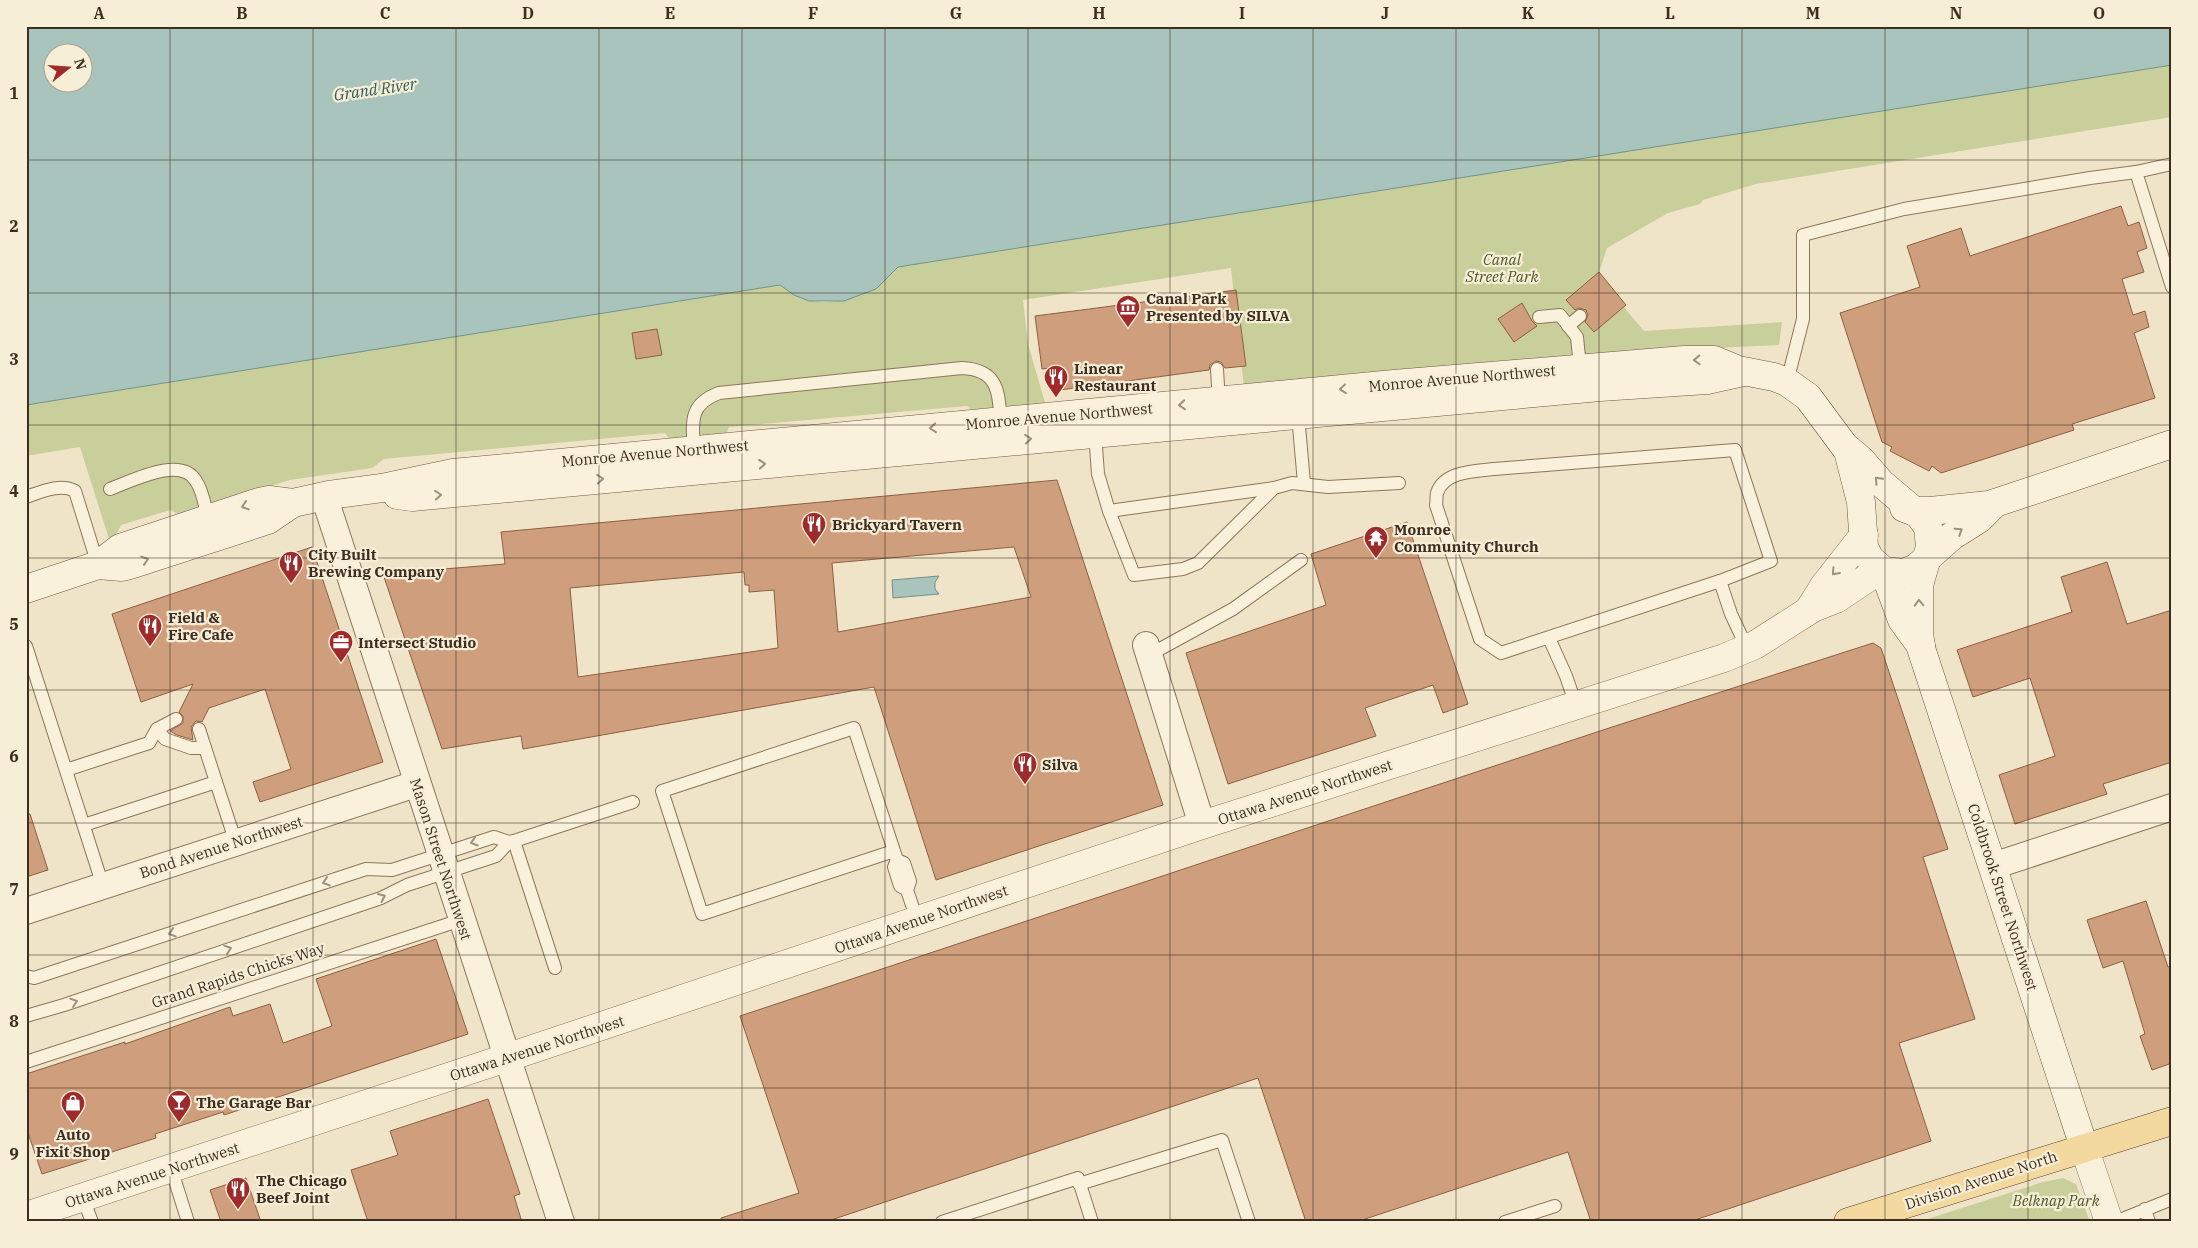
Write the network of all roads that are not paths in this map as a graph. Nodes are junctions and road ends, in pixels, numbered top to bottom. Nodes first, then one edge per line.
1 (2172, 164) edge
2 (2136, 172) junction
3 (2172, 287) edge
4 (1580, 316) dead end
5 (1539, 317) dead end
6 (1568, 326) junction
7 (1580, 368) junction
8 (1217, 369) dead end
9 (1744, 372) junction
10 (1787, 382) junction
11 (1219, 401) junction
12 (1298, 415) junction
13 (1172, 426) junction
14 (1001, 432) junction
15 (1095, 434) junction
16 (2172, 444) edge
17 (1846, 447) junction
18 (694, 450) junction
19 (561, 473) junction
20 (1304, 483) junction
21 (1399, 483) dead end
22 (1274, 488) junction
23 (110, 489) dead end
24 (26, 496) edge
25 (324, 496) junction
26 (293, 503) junction
27 (1994, 504) junction
28 (1109, 511) junction
29 (1912, 511) junction
30 (208, 518) junction
31 (1864, 535) junction
32 (1925, 559) junction
33 (1301, 560) dead end
34 (98, 565) junction
35 (1884, 571) junction
36 (1720, 581) junction
37 (26, 589) edge
38 (1809, 610) junction
39 (1549, 638) junction
40 (26, 646) edge
41 (1747, 648) junction
42 (1921, 648) junction
43 (1147, 650) joint
44 (1576, 705) junction
45 (176, 719) dead end
46 (157, 729) junction
47 (199, 729) dead end
48 (205, 748) junction
49 (66, 770) junction
50 (216, 782) junction
51 (416, 784) junction
52 (633, 802) dead end
53 (2172, 807) edge
54 (84, 825) junction
55 (1202, 825) junction
56 (512, 842) junction
57 (236, 843) junction
58 (896, 855) junction
59 (443, 863) junction
60 (1993, 866) junction
61 (103, 886) junction
62 (26, 911) edge
63 (461, 920) junction
64 (917, 920) junction
65 (555, 968) dead end
66 (26, 976) edge
67 (26, 1016) edge
68 (506, 1058) junction
69 (26, 1062) edge
70 (2172, 1121) edge
71 (2084, 1147) junction
72 (172, 1168) junction
73 (1079, 1184) junction
74 (2172, 1199) edge
75 (1555, 1206) dead end
76 (2145, 1209) junction
77 (88, 1210) edge
78 (26, 1216) edge
79 (188, 1222) edge
80 (561, 1222) edge
81 (942, 1222) edge
82 (1092, 1222) edge
83 (1249, 1222) edge
84 (1504, 1222) edge
85 (1848, 1222) edge
86 (2109, 1222) edge
87 (2115, 1222) edge
88 (2149, 1222) edge

1 - 2 lane
2 - 3 lane
2 - 10 lane
4 - 6 lane
5 - 6 lane
6 - 7 lane
9 -> 7 main road, Monroe Avenue Northwest
7 -> 11 main road, Monroe Avenue Northwest
8 - 11 lane
9 - 10 main road, Monroe Avenue Northwest
9 - 12 main road, Monroe Avenue Northwest
10 - 17 main road, Monroe Avenue Northwest
11 - 13 lane
11 -> 14 main road, Monroe Avenue Northwest
12 - 13 main road, Monroe Avenue Northwest
12 - 20 lane
13 - 15 main road, Monroe Avenue Northwest
14 -> 15 main road, Monroe Avenue Northwest
14 -> 18 main road, Monroe Avenue Northwest
14 - 18 lane
19 -> 14 main road, Monroe Avenue Northwest
15 - 28 lane
16 - 27 main road
29 -> 17 main road, Monroe Avenue Northwest
17 - 31 main road, Monroe Avenue Northwest
18 - 19 main road, Monroe Avenue Northwest
19 - 25 main road, Monroe Avenue Northwest
20 - 21 lane
20 - 22 lane
22 - 28 lane
22 - 28 lane
23 - 30 lane
24 - 34 lane
25 - 26 main road, Monroe Avenue Northwest
25 - 51 street, Mason Street Northwest
26 -> 30 main road, Monroe Avenue Northwest
34 -> 26 main road, Monroe Avenue Northwest
27 - 29 main road
32 -> 27 main road
29 - 31 main road, Ottawa Avenue Northwest
29 - 32 main road, Coldbrook Street Northwest
30 - 34 main road, Monroe Avenue Northwest
31 - 35 main road, Monroe Avenue Northwest
31 -> 38 main road, Ottawa Avenue Northwest
32 - 35 main road
42 -> 32 main road, Coldbrook Street Northwest
33 - 43 lane
34 - 37 main road, Monroe Avenue Northwest
35 - 38 main road, Ottawa Avenue Northwest
35 - 42 main road, Coldbrook Street Northwest
36 - 39 lane
36 - 39 lane
36 - 41 lane
38 - 41 main road, Ottawa Avenue Northwest
39 - 44 lane
40 - 49 lane
41 - 44 main road, Ottawa Avenue Northwest
42 - 60 main road, Coldbrook Street Northwest
43 - 55 street
44 - 55 main road, Ottawa Avenue Northwest
45 - 46 lane
46 - 48 lane
46 - 49 lane
47 - 48 lane
48 - 50 lane
49 - 54 lane
50 - 54 lane
50 - 57 lane
51 - 57 street, Bond Avenue Northwest
51 - 59 street, Mason Street Northwest
52 - 56 lane
53 - 60 street
54 - 61 lane
55 - 64 main road, Ottawa Avenue Northwest
56 - 59 lane
56 -> 59 lane
56 - 65 lane
57 - 61 street, Bond Avenue Northwest
58 - 58 lane
58 - 64 lane
59 - 63 street, Mason Street Northwest
59 -> 66 lane
67 -> 59 lane
60 - 71 main road, Coldbrook Street Northwest
61 - 62 street, Bond Avenue Northwest
63 - 68 street, Mason Street Northwest
63 - 69 lane, Grand Rapids Chicks Way
64 - 68 main road, Ottawa Avenue Northwest
68 - 72 main road, Ottawa Avenue Northwest
68 - 80 street, Mason Street Northwest
70 - 71 main road, Division Avenue North
71 - 85 main road, Division Avenue North
71 - 86 main road, Coldbrook Street Northwest
72 - 77 main road, Ottawa Avenue Northwest
72 - 79 lane
73 - 81 lane
73 - 82 lane
73 - 83 lane
74 - 76 lane
75 - 84 lane
76 - 87 lane
76 - 88 lane
77 - 78 main road, Ottawa Avenue Northwest

